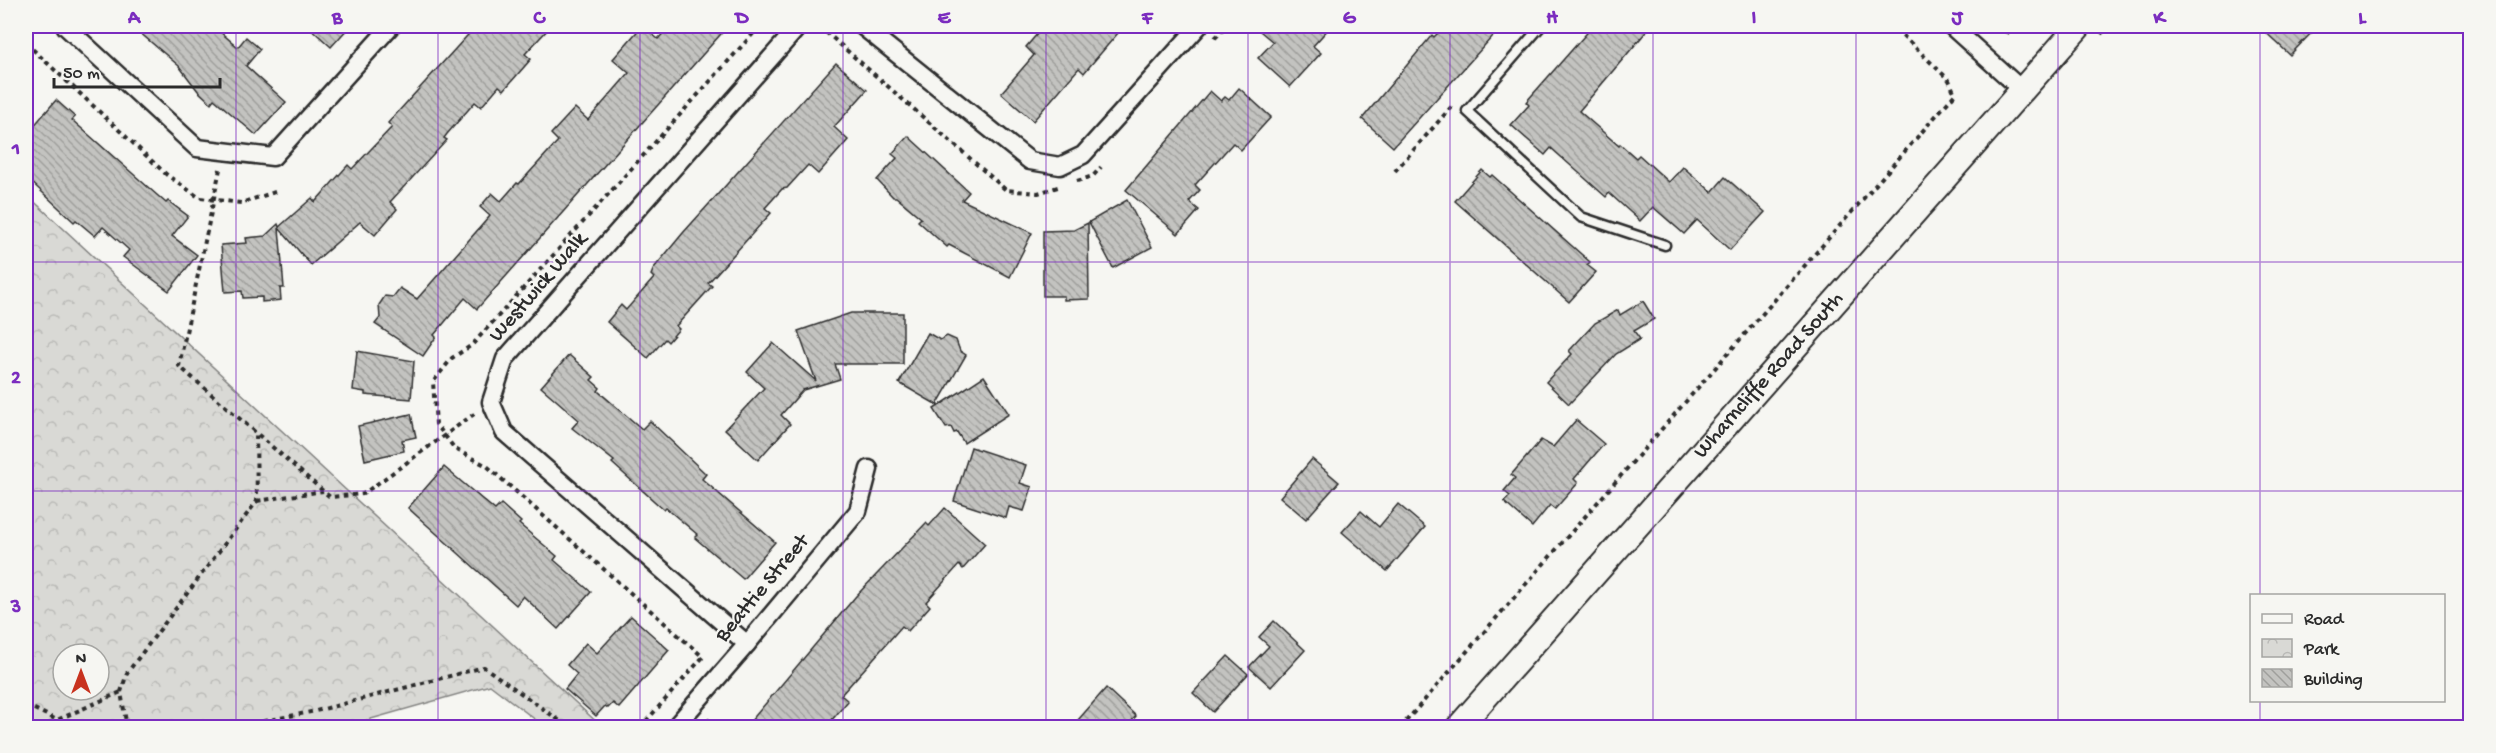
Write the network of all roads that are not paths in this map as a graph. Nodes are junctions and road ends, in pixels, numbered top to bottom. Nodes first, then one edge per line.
1 (65, 26) edge
2 (391, 26) edge
3 (799, 26) edge
4 (862, 26) edge
5 (1199, 26) edge
6 (1541, 26) edge
7 (1951, 26) edge
8 (2079, 26) edge
9 (2022, 90) junction
10 (1665, 245) dead end
11 (869, 469) dead end
12 (747, 644) junction
13 (674, 728) edge
14 (1458, 728) edge

1 - 2 street
3 - 12 street, Westwick Walk
4 - 5 street
6 - 10 lane
7 - 9 street
8 - 9 main road, Wharncliffe Road South
9 - 14 main road, Wharncliffe Road South
11 - 12 street, Beattie Street
12 - 13 street, Beattie Street

